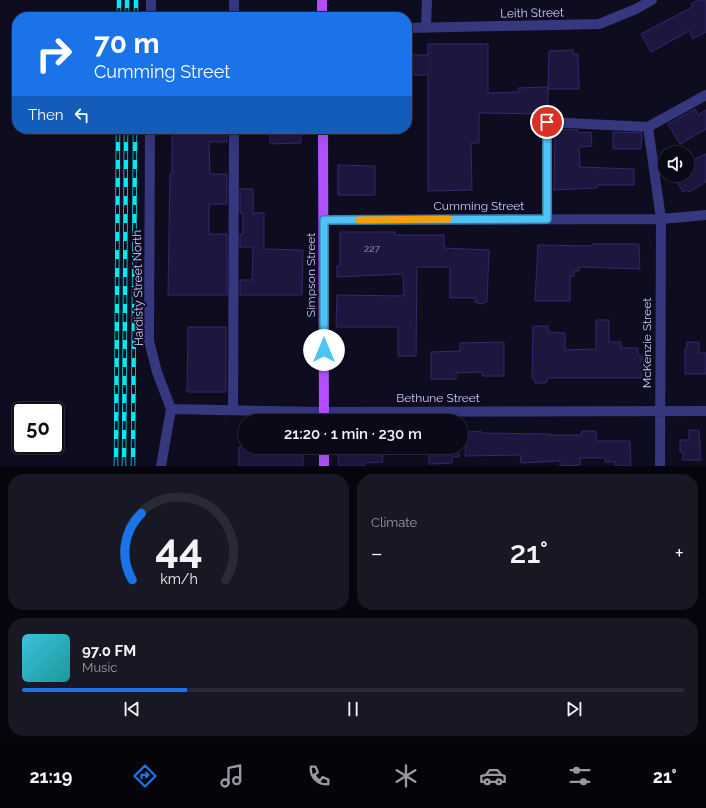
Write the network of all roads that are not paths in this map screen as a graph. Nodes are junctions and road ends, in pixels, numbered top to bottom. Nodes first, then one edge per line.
1 (151, 0) edge
2 (234, 0) edge
3 (322, 0) edge
4 (427, 0) edge
5 (652, 0) edge
6 (151, 12) edge
7 (234, 12) edge
8 (322, 12) edge
9 (412, 28) edge
10 (426, 28) junction
11 (706, 95) edge
12 (648, 127) junction
13 (150, 134) edge
14 (234, 134) edge
15 (323, 134) edge
16 (706, 215) edge
17 (547, 219) junction
18 (661, 219) junction
19 (324, 220) junction
20 (171, 409) junction
21 (234, 410) junction
22 (660, 411) junction
23 (706, 411) edge
24 (294, 414) edge
25 (324, 414) edge
26 (458, 414) edge
27 (324, 454) edge
28 (161, 466) edge
29 (324, 466) edge
30 (660, 466) edge

1 - 6 street
2 - 7 street
3 - 8 main road
4 - 10 street
5 - 10 street, Leith Street
9 - 10 street, Leith Street
11 - 12 street
12 - 17 street
12 - 18 street, McKenzie Street
13 - 20 street, Hardisty Street North
14 - 21 street
15 - 19 main road, Simpson Street
16 - 18 street, Cumming Street
17 - 18 street, Cumming Street
17 - 19 street, Cumming Street
18 - 22 street, McKenzie Street
19 - 25 main road, Simpson Street
20 - 21 street, Bethune Street
20 - 28 street
21 - 24 street, Bethune Street
22 - 23 street, Bethune Street
22 - 26 street, Bethune Street
22 - 30 street, McKenzie Street
27 - 29 main road

